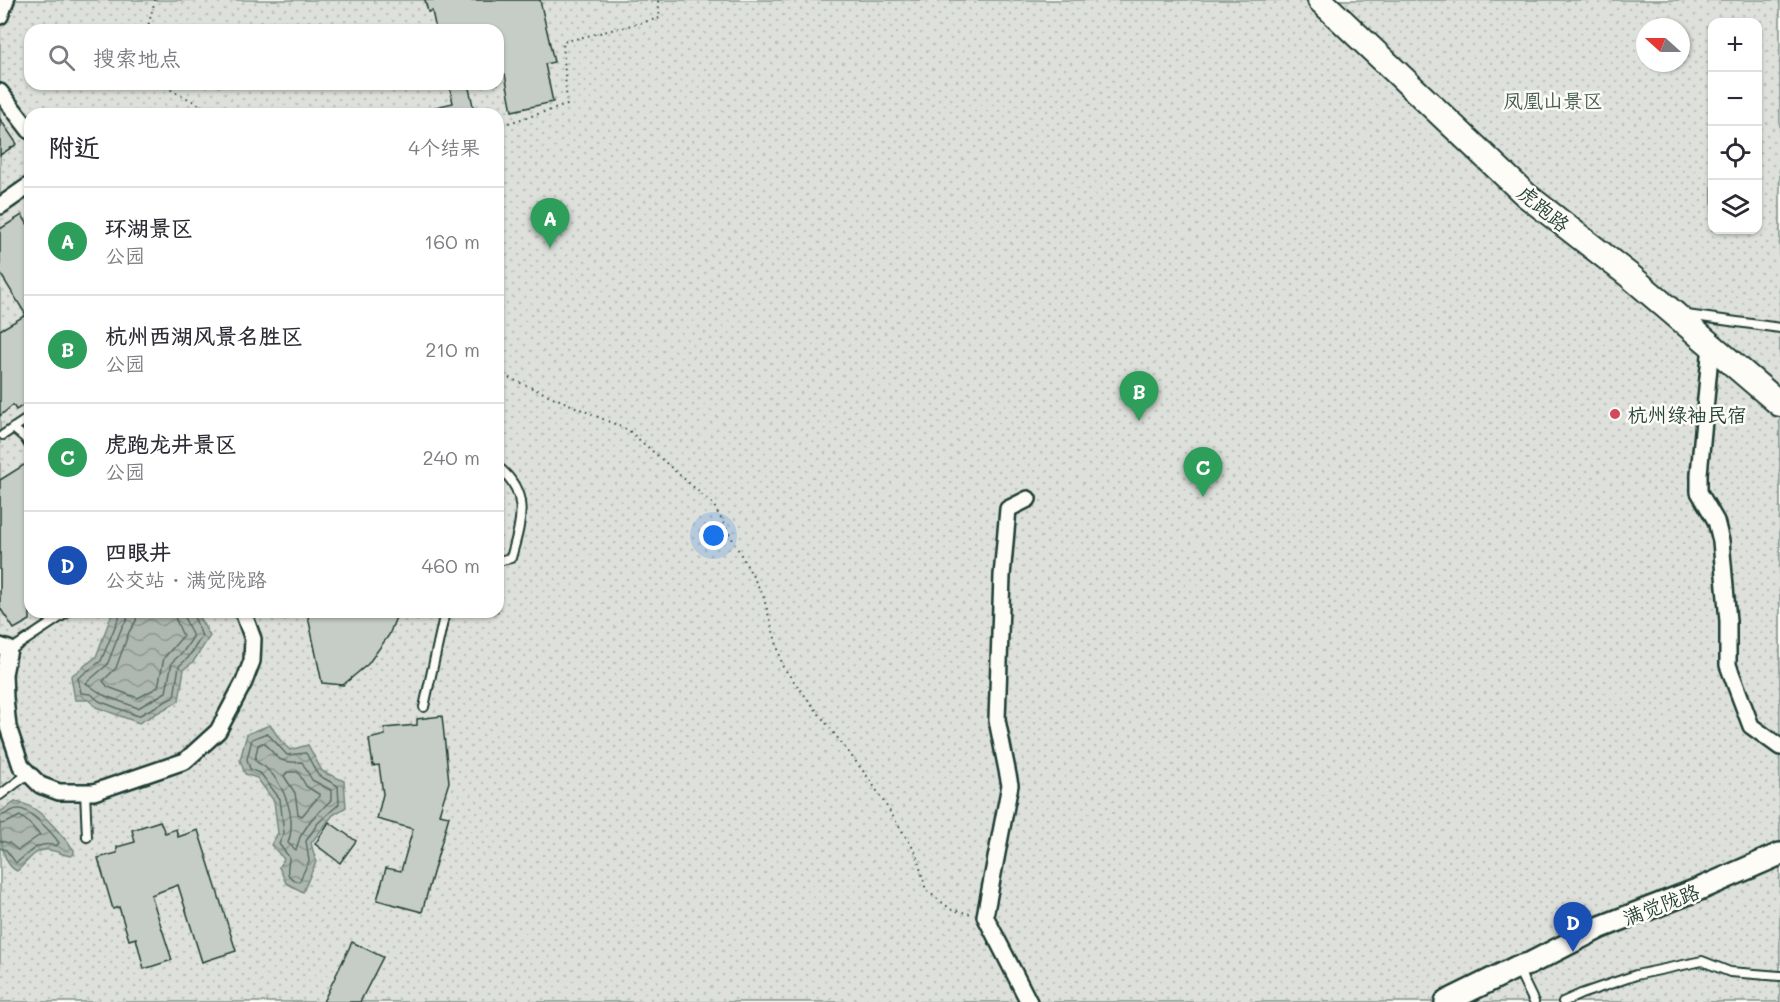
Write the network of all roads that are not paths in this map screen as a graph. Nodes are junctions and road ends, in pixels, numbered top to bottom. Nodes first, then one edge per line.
1 (6, 0) edge
2 (1320, 0) edge
3 (0, 16) edge
4 (0, 92) edge
5 (24, 123) edge
6 (24, 189) edge
7 (0, 206) edge
8 (1674, 314) junction
9 (1780, 328) edge
10 (1711, 345) junction
11 (1780, 404) edge
12 (24, 421) edge
13 (13, 428) junction
14 (3, 435) dead end
15 (24, 437) edge
16 (504, 472) edge
17 (1028, 499) dead end
18 (504, 560) edge
19 (58, 618) edge
20 (248, 618) edge
21 (444, 618) edge
22 (5, 648) edge
23 (424, 707) dead end
24 (1780, 747) edge
25 (28, 774) junction
26 (85, 792) junction
27 (0, 795) edge
28 (87, 837) dead end
29 (1780, 854) edge
30 (1518, 967) junction
31 (1780, 976) edge
32 (1029, 1002) edge
33 (1446, 1002) edge
34 (1534, 1002) edge
35 (1563, 1002) edge

1 - 3 street
2 - 8 main road, 虎跑路
4 - 5 street
6 - 7 street
8 - 9 lane
8 - 10 main road, 虎跑路
10 - 11 main road, 虎跑路
10 - 24 street
12 - 13 lane
13 - 14 lane
13 - 15 lane
16 - 18 lane
17 - 32 street
19 - 22 lane
20 - 26 street
21 - 23 lane
22 - 25 street
25 - 26 street
25 - 27 lane
26 - 28 lane
29 - 30 main road, 满觉陇路
30 - 33 main road, 满觉陇路
30 - 34 lane
31 - 35 lane

